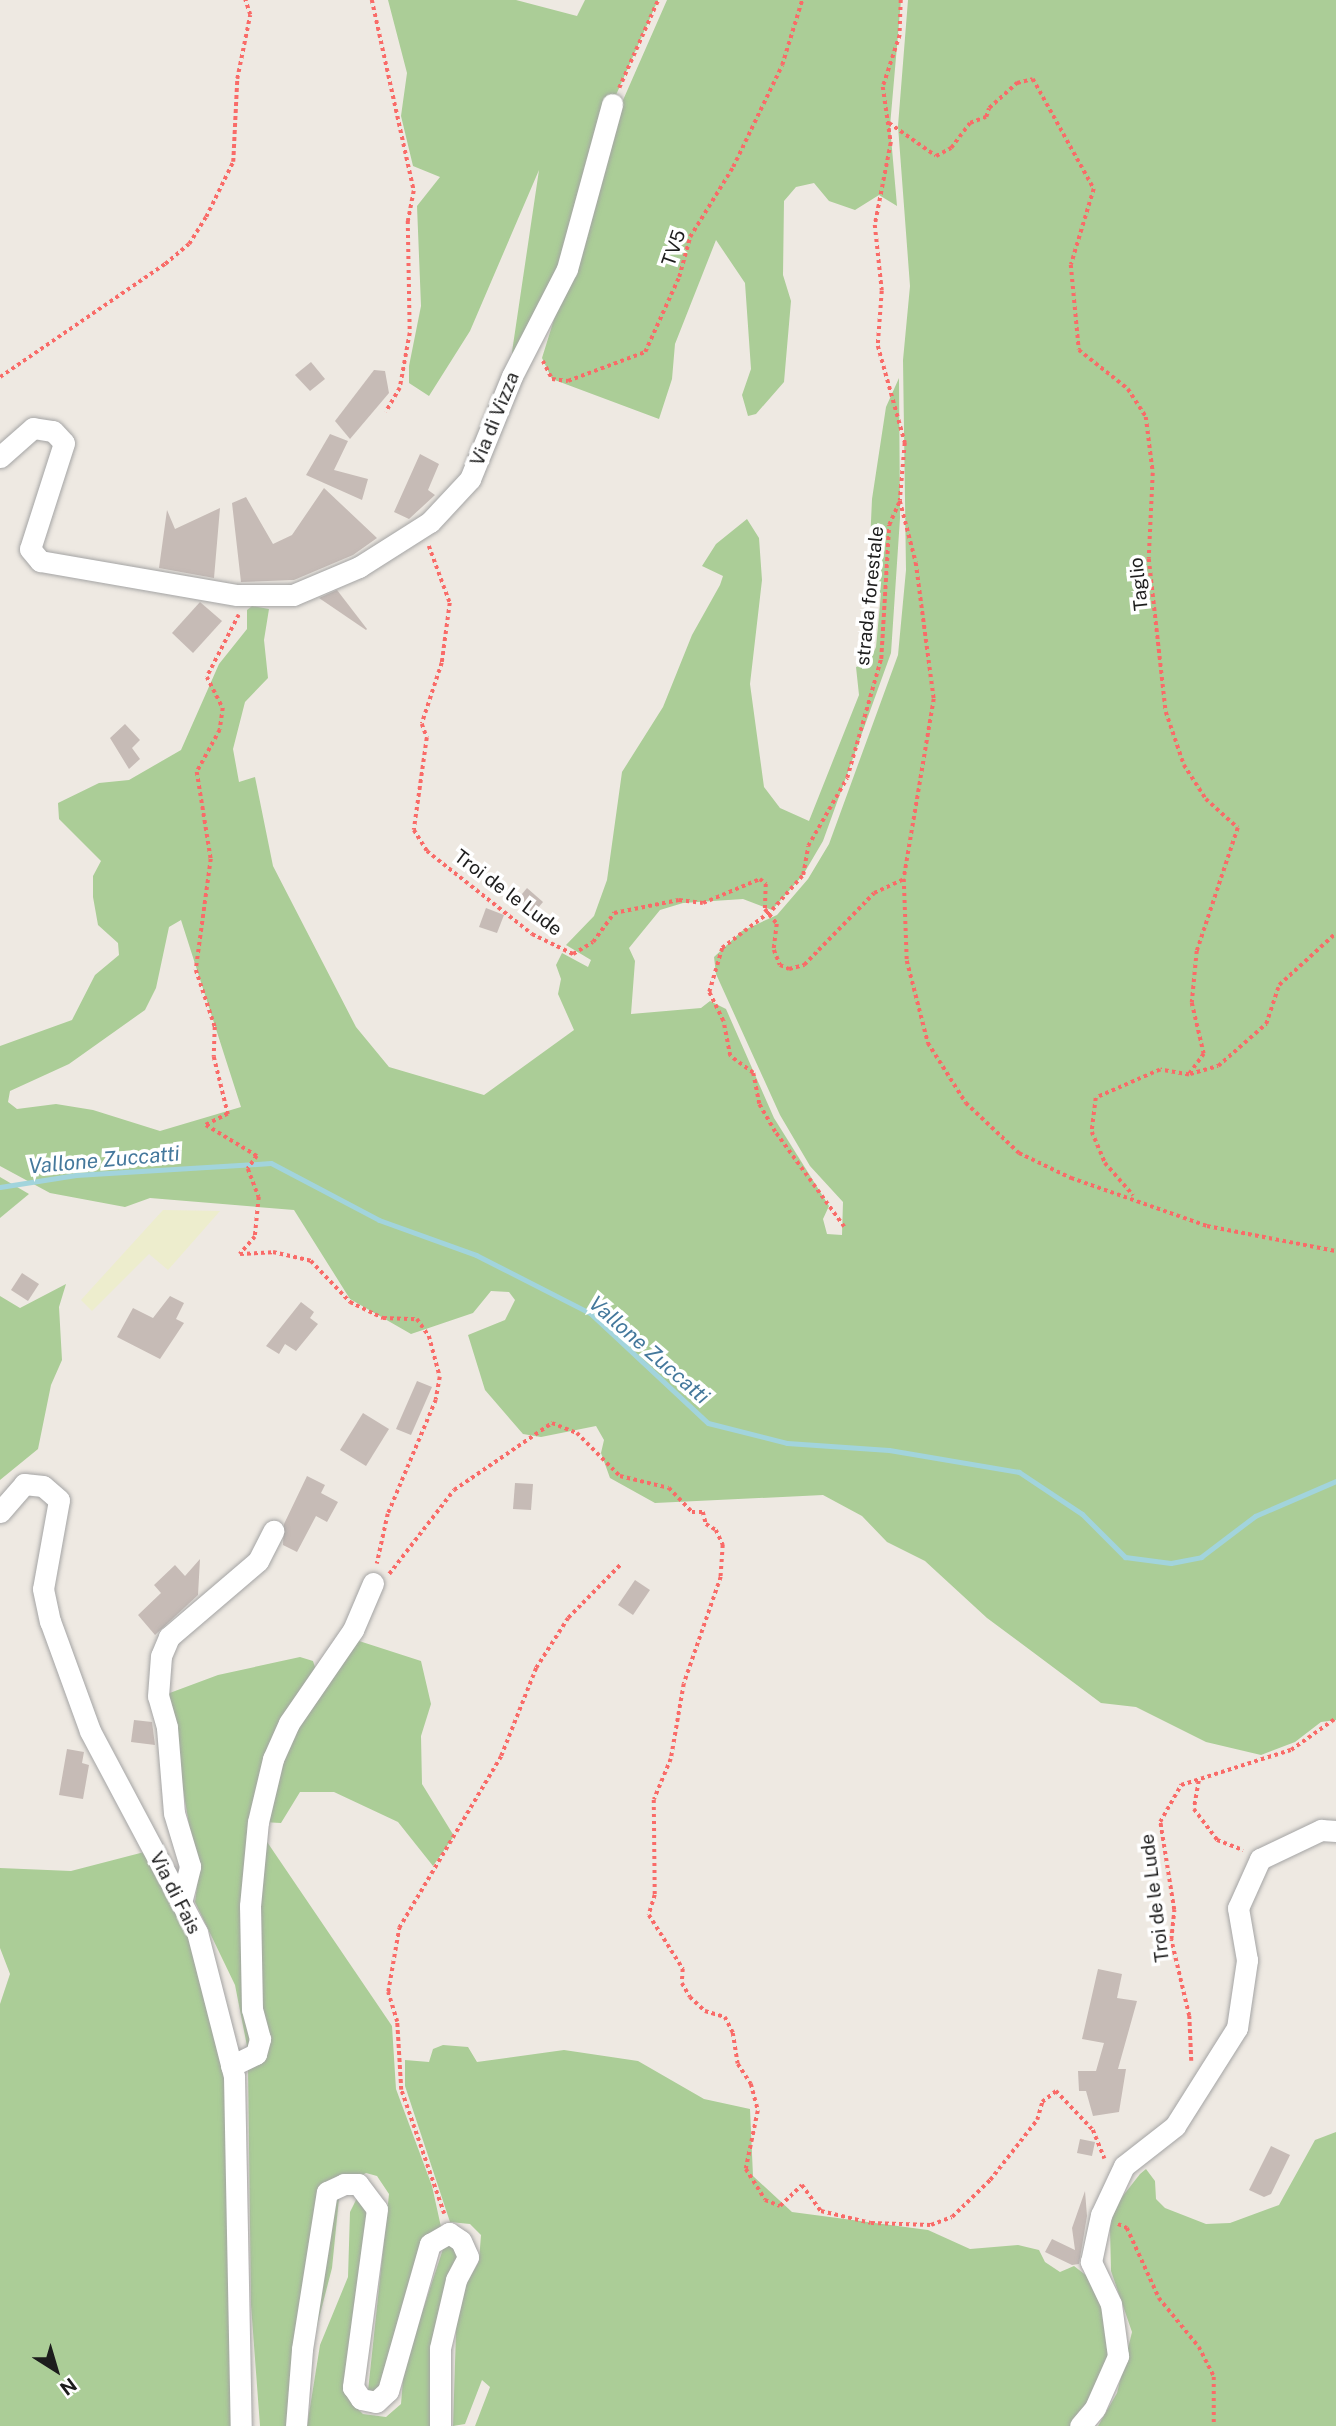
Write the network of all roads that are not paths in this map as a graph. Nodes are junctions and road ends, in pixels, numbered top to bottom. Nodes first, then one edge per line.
1 (612, 104) road end
2 (0, 457) edge
3 (0, 1512) edge
4 (273, 1531) dead end
5 (373, 1583) road end
6 (1336, 1831) edge
7 (181, 1903) junction
8 (231, 2066) junction
9 (241, 2426) edge
10 (296, 2426) edge
11 (440, 2426) edge
12 (1080, 2426) edge

1 - 2 street, Via di Vizza
3 - 7 street, Via di Fais
4 - 7 street
5 - 8 street
6 - 12 street
7 - 8 street, Via di Fais
8 - 9 street, Via di Fais
10 - 11 street

